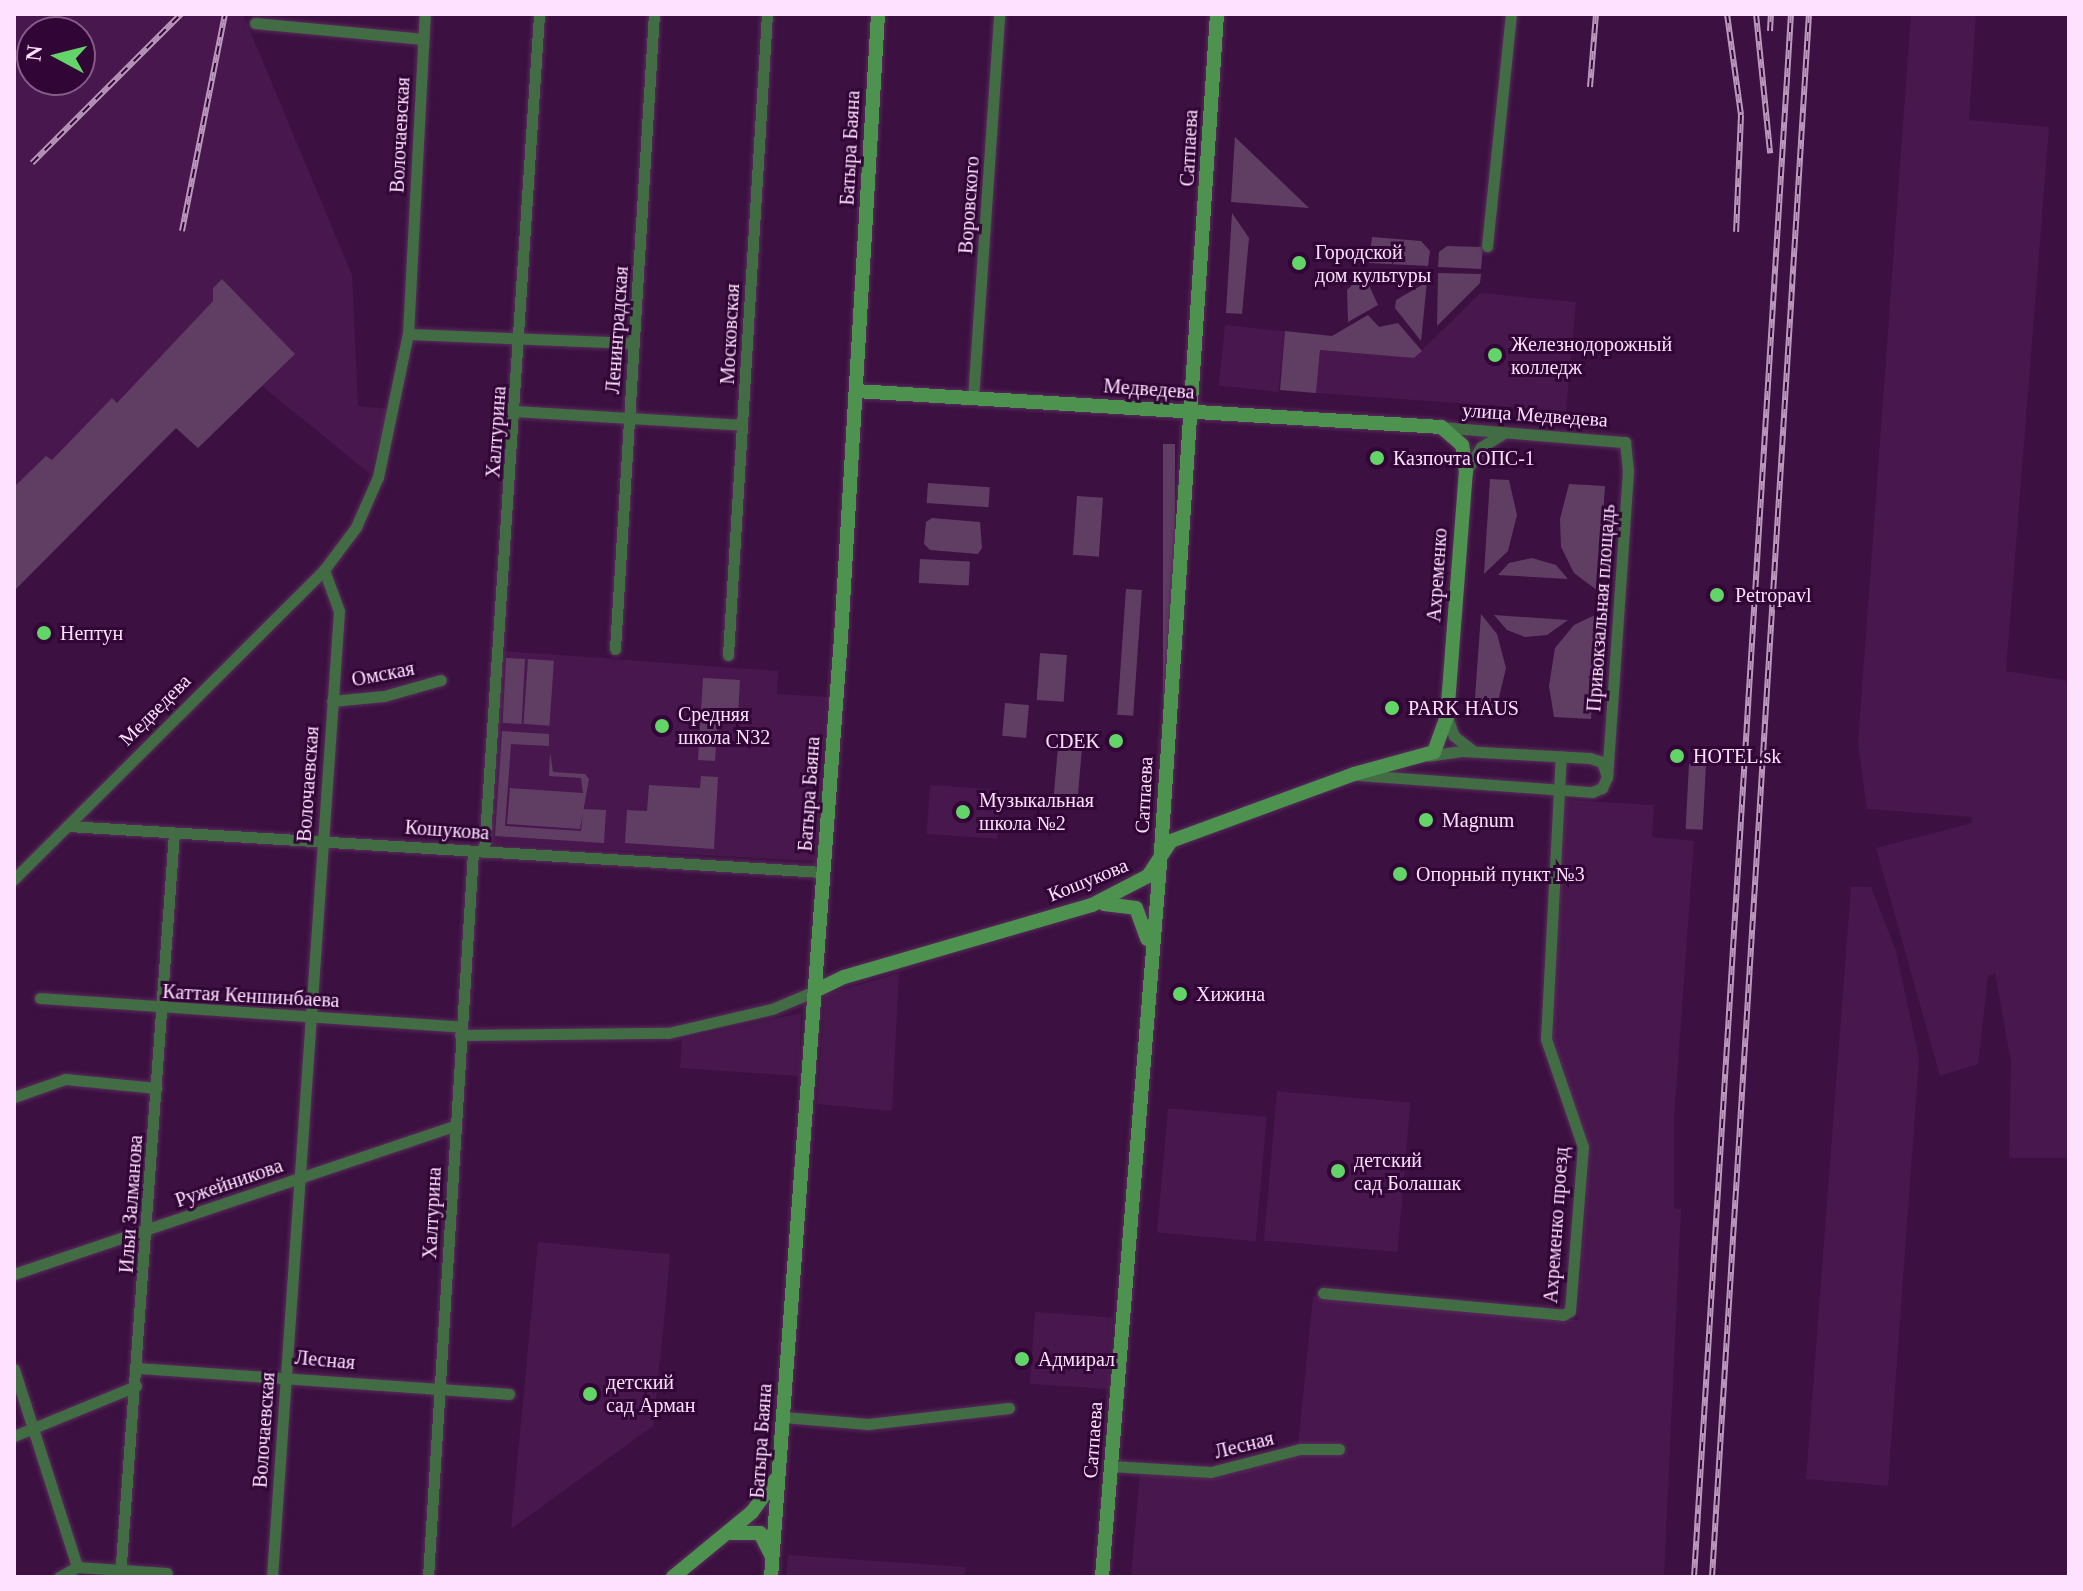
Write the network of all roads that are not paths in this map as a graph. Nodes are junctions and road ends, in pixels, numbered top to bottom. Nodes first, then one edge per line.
1 (425, 14) edge
2 (539, 14) edge
3 (654, 14) edge
4 (767, 14) edge
5 (878, 14) edge
6 (999, 14) edge
7 (1217, 14) edge
8 (1511, 14) edge
9 (255, 23) dead end
10 (423, 39) junction
11 (1487, 246) dead end
12 (408, 334) junction
13 (520, 339) junction
14 (634, 343) junction
15 (856, 391) junction
16 (973, 399) junction
17 (516, 411) junction
18 (1191, 412) junction
19 (630, 420) junction
20 (742, 425) junction
21 (1441, 427) junction
22 (1511, 432) junction
23 (1625, 442) joint
24 (1466, 472) junction
25 (324, 570) junction
26 (615, 649) dead end
27 (728, 655) dead end
28 (441, 680) dead end
29 (332, 701) junction
30 (1447, 717) junction
31 (1473, 751) junction
32 (1428, 756) junction
33 (1561, 756) junction
34 (1354, 774) junction
35 (1607, 777) junction
36 (1559, 790) junction
37 (68, 826) junction
38 (174, 833) junction
39 (323, 842) junction
40 (1161, 851) junction
41 (479, 852) junction
42 (823, 872) junction
43 (14, 879) edge
44 (1124, 891) junction
45 (1092, 905) junction
46 (1156, 910) junction
47 (817, 959) junction
48 (1150, 963) junction
49 (844, 977) junction
50 (815, 991) junction
51 (40, 998) dead end
52 (163, 1009) junction
53 (309, 1018) junction
54 (461, 1031) junction
55 (157, 1088) junction
56 (14, 1097) edge
57 (456, 1125) junction
58 (299, 1177) junction
59 (148, 1230) junction
60 (14, 1274) edge
61 (1323, 1293) dead end
62 (138, 1368) junction
63 (14, 1369) edge
64 (285, 1375) junction
65 (136, 1386) junction
66 (440, 1388) junction
67 (509, 1394) dead end
68 (1009, 1408) dead end
69 (783, 1417) junction
70 (35, 1429) junction
71 (14, 1436) edge
72 (1339, 1449) dead end
73 (1111, 1466) junction
74 (778, 1476) junction
75 (722, 1538) junction
76 (77, 1567) junction
77 (771, 1570) edge
78 (120, 1573) edge
79 (167, 1573) dead end
80 (59, 1577) edge
81 (272, 1577) edge
82 (428, 1577) edge
83 (673, 1577) edge
84 (1102, 1577) edge

1 - 10 street, Волочаевская
2 - 13 street, Халтурина
3 - 14 street, Ленинградская
4 - 20 street, Московская
5 - 15 street, Батыра Баяна
6 - 16 street, Воровского
7 - 18 street, Сатпаева
8 - 11 street
9 - 10 street
10 - 12 street, Волочаевская
12 - 13 street
12 - 25 street, Волочаевская
13 - 14 street
13 - 17 street, Халтурина
14 - 19 street, Ленинградская
15 - 16 street, Медведева
15 - 42 street, Батыра Баяна
16 - 18 street, Медведева
17 - 19 street
17 - 41 street, Халтурина
18 - 21 street, Медведева
18 - 40 street, Сатпаева
19 - 20 street
19 - 26 street, Ленинградская
20 - 27 street, Московская
21 - 22 street, улица Медведева
21 - 24 street, Ахременко
22 - 23 street, улица Медведева
22 - 24 street
23 - 35 street, Привокзальная площадь
24 - 30 street, Ахременко
25 - 29 street, Волочаевская
25 - 37 street, Медведева
28 - 29 street, Омская
29 - 39 street, Волочаевская
30 - 31 street
30 - 32 street, Ахременко
31 - 32 street
31 - 33 street
32 - 34 street, Кошукова
33 - 35 street
33 - 36 street, Ахременко проезд
34 - 36 street, Кошукова
34 - 40 street, Кошукова
35 - 36 street, Кошукова
36 - 61 street, Ахременко проезд
37 - 38 street, Кошукова
37 - 43 street, Медведева
38 - 39 street, Кошукова
38 - 52 street, Ильи Залманова
39 - 41 street, Кошукова
39 - 53 street, Волочаевская
40 - 44 street, Кошукова
40 - 46 street, Сатпаева
41 - 42 street, Кошукова
41 - 54 street, Халтурина
42 - 47 street, Батыра Баяна
44 - 45 street, Кошукова
44 - 46 street
45 - 48 street
45 - 49 street, Кошукова
46 - 48 street, Сатпаева
47 - 49 street
47 - 50 street, Батыра Баяна
48 - 73 street, Сатпаева
49 - 50 street, Кошукова
50 - 54 street, Каттая Кеншинбаева
50 - 69 street, Батыра Баяна
51 - 52 street, Каттая Кеншинбаева
52 - 53 street, Каттая Кеншинбаева
52 - 55 street, Ильи Залманова
53 - 54 street, Каттая Кеншинбаева
53 - 58 street, Волочаевская
54 - 57 street, Халтурина
55 - 56 street
55 - 59 street, Ильи Залманова
57 - 58 street, Ружейникова
57 - 66 street, Халтурина
58 - 59 street, Ружейникова
58 - 64 street, Волочаевская
59 - 60 street, Ружейникова
59 - 62 street, Ильи Залманова
62 - 64 street, Лесная
62 - 65 street, Ильи Залманова
63 - 70 street
64 - 66 street, Лесная
64 - 81 street, Волочаевская
65 - 70 street
65 - 78 street, Ильи Залманова
66 - 67 street, Лесная
66 - 82 street, Халтурина
68 - 69 street
69 - 74 street, Батыра Баяна
70 - 71 street
70 - 76 street
72 - 73 street, Лесная
73 - 84 street, Сатпаева
74 - 75 street
74 - 77 street, Батыра Баяна
75 - 77 street
75 - 83 street
76 - 78 street
76 - 80 street
78 - 79 street

